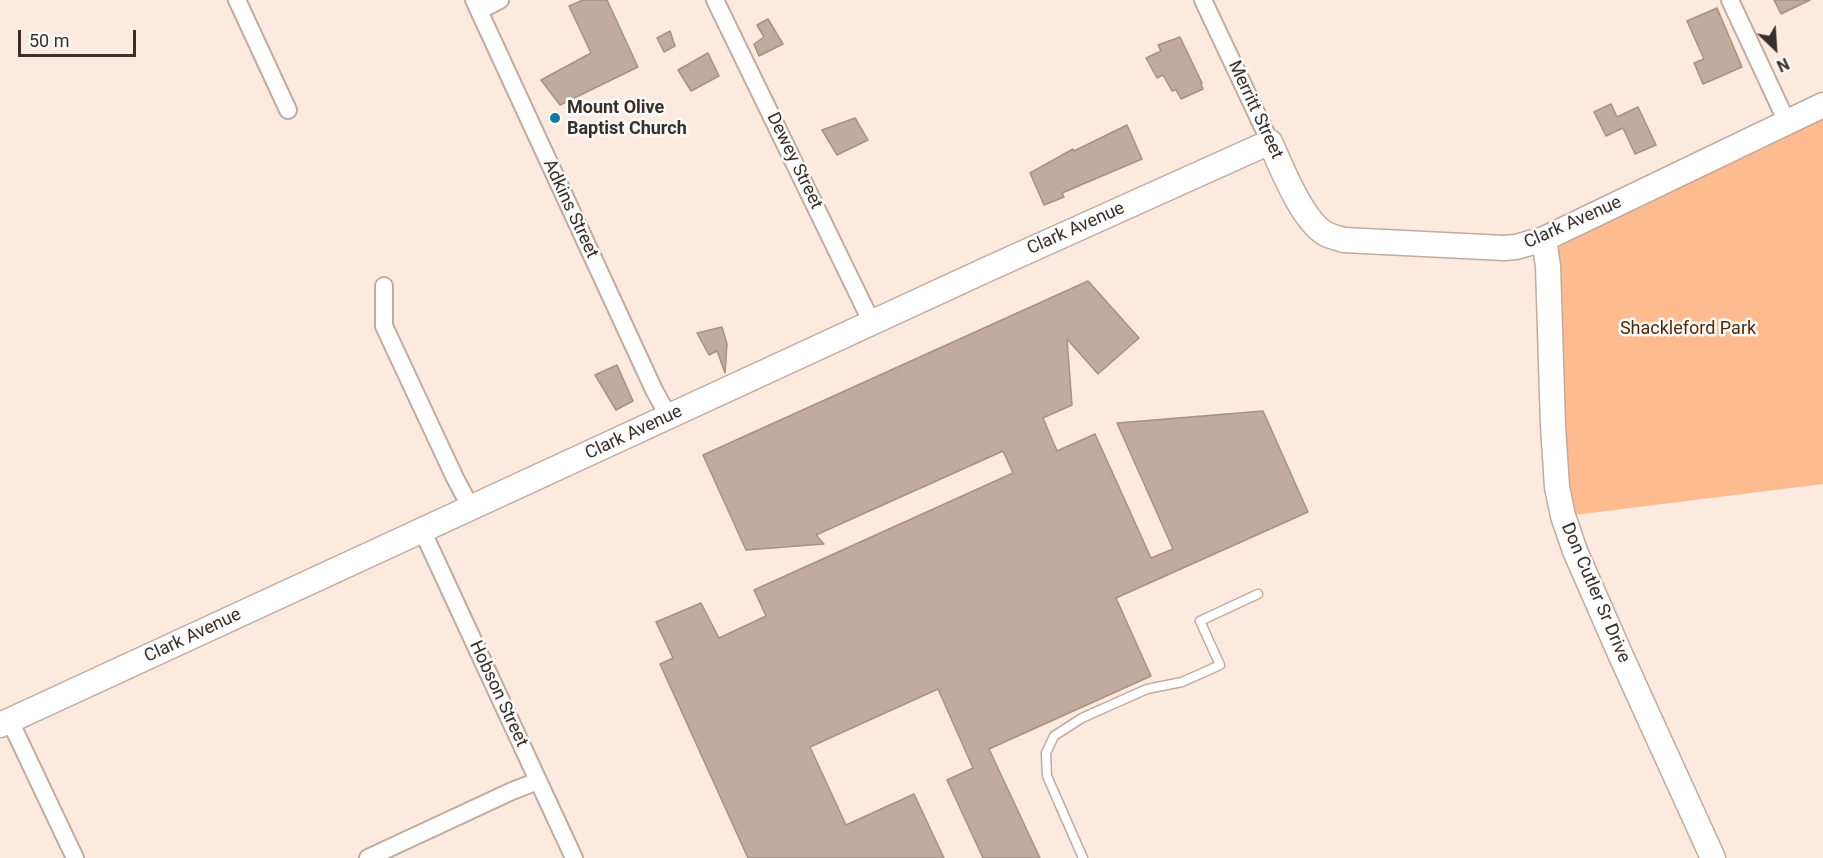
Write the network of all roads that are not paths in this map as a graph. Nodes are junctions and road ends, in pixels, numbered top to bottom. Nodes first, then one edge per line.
1 (237, 0) edge
2 (500, 0) edge
3 (715, 0) edge
4 (1203, 0) edge
5 (1730, 0) edge
6 (476, 5) edge
7 (1823, 105) edge
8 (288, 110) dead end
9 (1787, 122) junction
10 (1270, 142) junction
11 (1310, 218) joint
12 (1544, 239) junction
13 (384, 286) dead end
14 (872, 322) junction
15 (669, 417) junction
16 (471, 508) junction
17 (422, 531) junction
18 (1258, 594) dead end
19 (5, 723) edge
20 (538, 782) junction
21 (75, 858) edge
22 (368, 858) edge
23 (574, 858) edge
24 (1083, 858) edge
25 (1713, 858) edge

1 - 8 street
2 - 6 street
3 - 14 street, Dewey Street
4 - 10 street, Merritt Street
5 - 9 street
6 - 15 street, Adkins Street
7 - 9 street, Clark Avenue
9 - 12 street, Clark Avenue
10 - 11 street, Merritt Street
10 - 14 street, Clark Avenue
11 - 12 street, Clark Avenue
12 - 25 street, Don Cutler Sr Drive
13 - 16 street
14 - 15 street, Clark Avenue
15 - 16 street, Clark Avenue
16 - 17 street, Clark Avenue
17 - 19 street, Clark Avenue
17 - 20 street, Hobson Street
18 - 24 lane
19 - 21 street
20 - 22 street
20 - 23 street, Hobson Street

